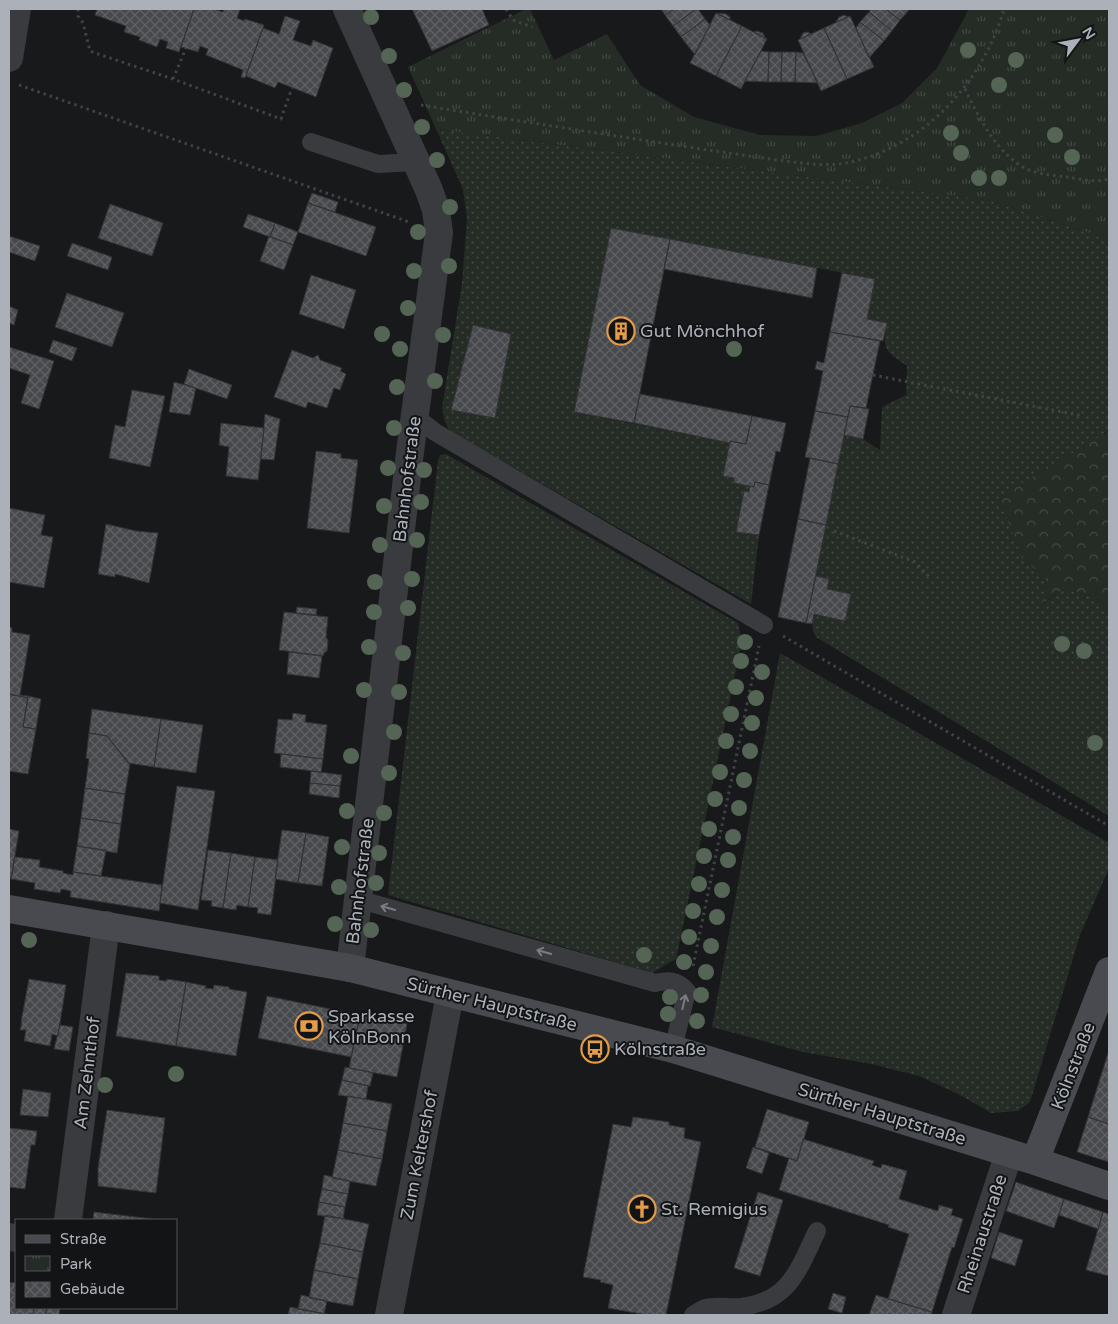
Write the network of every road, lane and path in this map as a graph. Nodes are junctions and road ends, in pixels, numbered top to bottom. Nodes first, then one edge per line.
1 (17, 9) edge
2 (78, 9) edge
3 (347, 9) edge
4 (506, 9) edge
5 (1004, 9) edge
6 (532, 27) dead end
7 (186, 48) dead end
8 (9, 58) edge
9 (173, 79) junction
10 (18, 84) dead end
11 (292, 88) dead end
12 (965, 89) junction
13 (388, 100) junction
14 (311, 142) dead end
15 (416, 162) junction
16 (1109, 180) edge
17 (412, 218) dead end
18 (873, 375) dead end
19 (414, 416) junction
20 (1083, 416) dead end
21 (834, 531) dead end
22 (931, 579) dead end
23 (764, 625) junction
24 (1109, 826) edge
25 (357, 899) junction
26 (9, 909) edge
27 (106, 925) junction
28 (350, 968) junction
29 (1109, 971) edge
30 (687, 991) junction
31 (450, 994) junction
32 (673, 1049) junction
33 (1009, 1153) junction
34 (1035, 1161) junction
35 (1109, 1186) edge
36 (68, 1219) edge
37 (817, 1231) dead end
38 (389, 1315) edge
39 (693, 1315) edge
40 (956, 1315) edge

1 - 8 street
2 - 9 path
3 - 13 street, Bahnhofstraße
4 - 6 path
5 - 12 path
7 - 9 path
9 - 11 path
10 - 17 path
12 - 13 path
12 - 16 path
13 - 15 street, Bahnhofstraße
14 - 15 lane
15 - 19 street, Bahnhofstraße
18 - 20 path
19 - 23 lane
19 - 25 street, Bahnhofstraße
21 - 22 path
23 - 24 path
23 - 30 path
25 - 28 street, Bahnhofstraße
30 -> 25 lane
26 - 27 street, Sürther Hauptstraße
27 - 28 street, Sürther Hauptstraße
27 - 36 street, Am Zehnthof
28 - 31 street, Sürther Hauptstraße
29 - 34 street, Kölnstraße
32 -> 30 lane
31 - 32 street, Sürther Hauptstraße
31 - 38 street, Zum Keltershof
32 - 33 street, Sürther Hauptstraße
33 - 34 street, Sürther Hauptstraße
33 - 40 street, Rheinaustraße
34 - 35 street, Sürther Hauptstraße
37 - 39 lane

